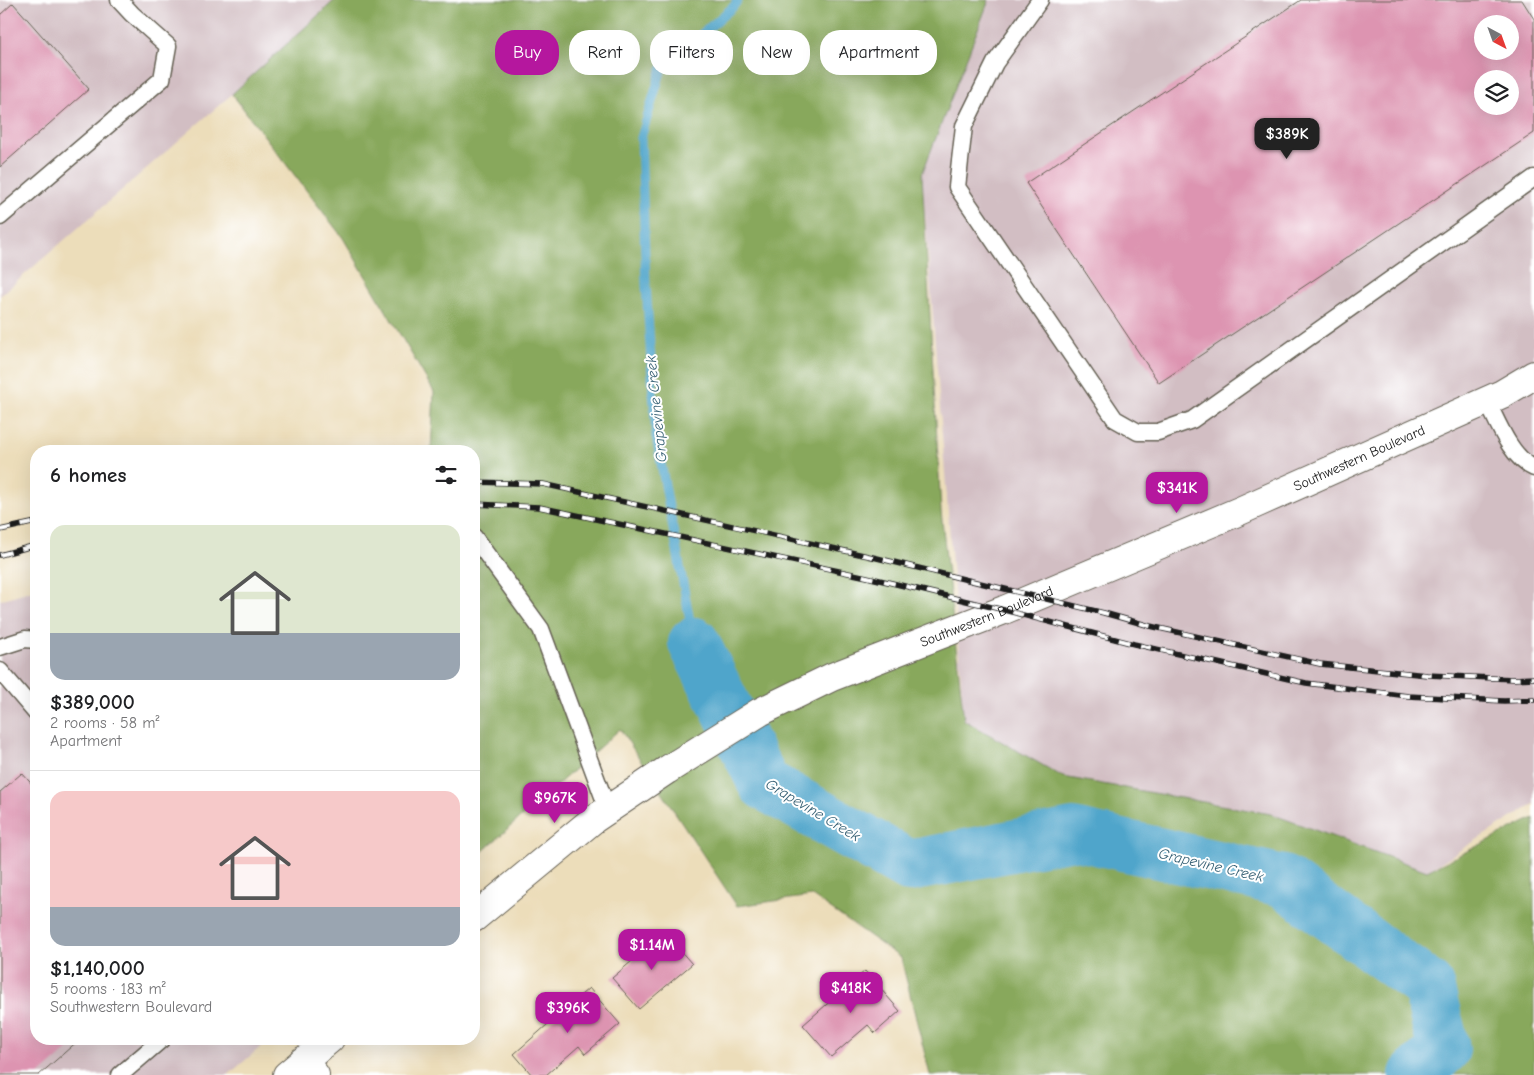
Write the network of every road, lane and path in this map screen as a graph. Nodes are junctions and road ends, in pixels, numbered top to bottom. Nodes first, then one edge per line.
1 (119, 0) edge
2 (1040, 0) edge
3 (1534, 178) edge
4 (0, 217) edge
5 (1534, 375) edge
6 (1487, 401) junction
7 (1534, 468) edge
8 (480, 545) edge
9 (30, 639) edge
10 (0, 647) edge
11 (0, 671) edge
12 (30, 706) edge
13 (608, 810) junction
14 (480, 913) edge
15 (155, 1045) edge
16 (325, 1045) edge
17 (302, 1070) edge
18 (120, 1075) edge

1 - 4 lane
2 - 3 lane
5 - 6 street, Southwestern Boulevard
6 - 7 lane
6 - 13 street, Southwestern Boulevard
8 - 13 lane
9 - 10 lane
11 - 12 lane
13 - 14 street, Southwestern Boulevard
15 - 18 lane
16 - 17 street

